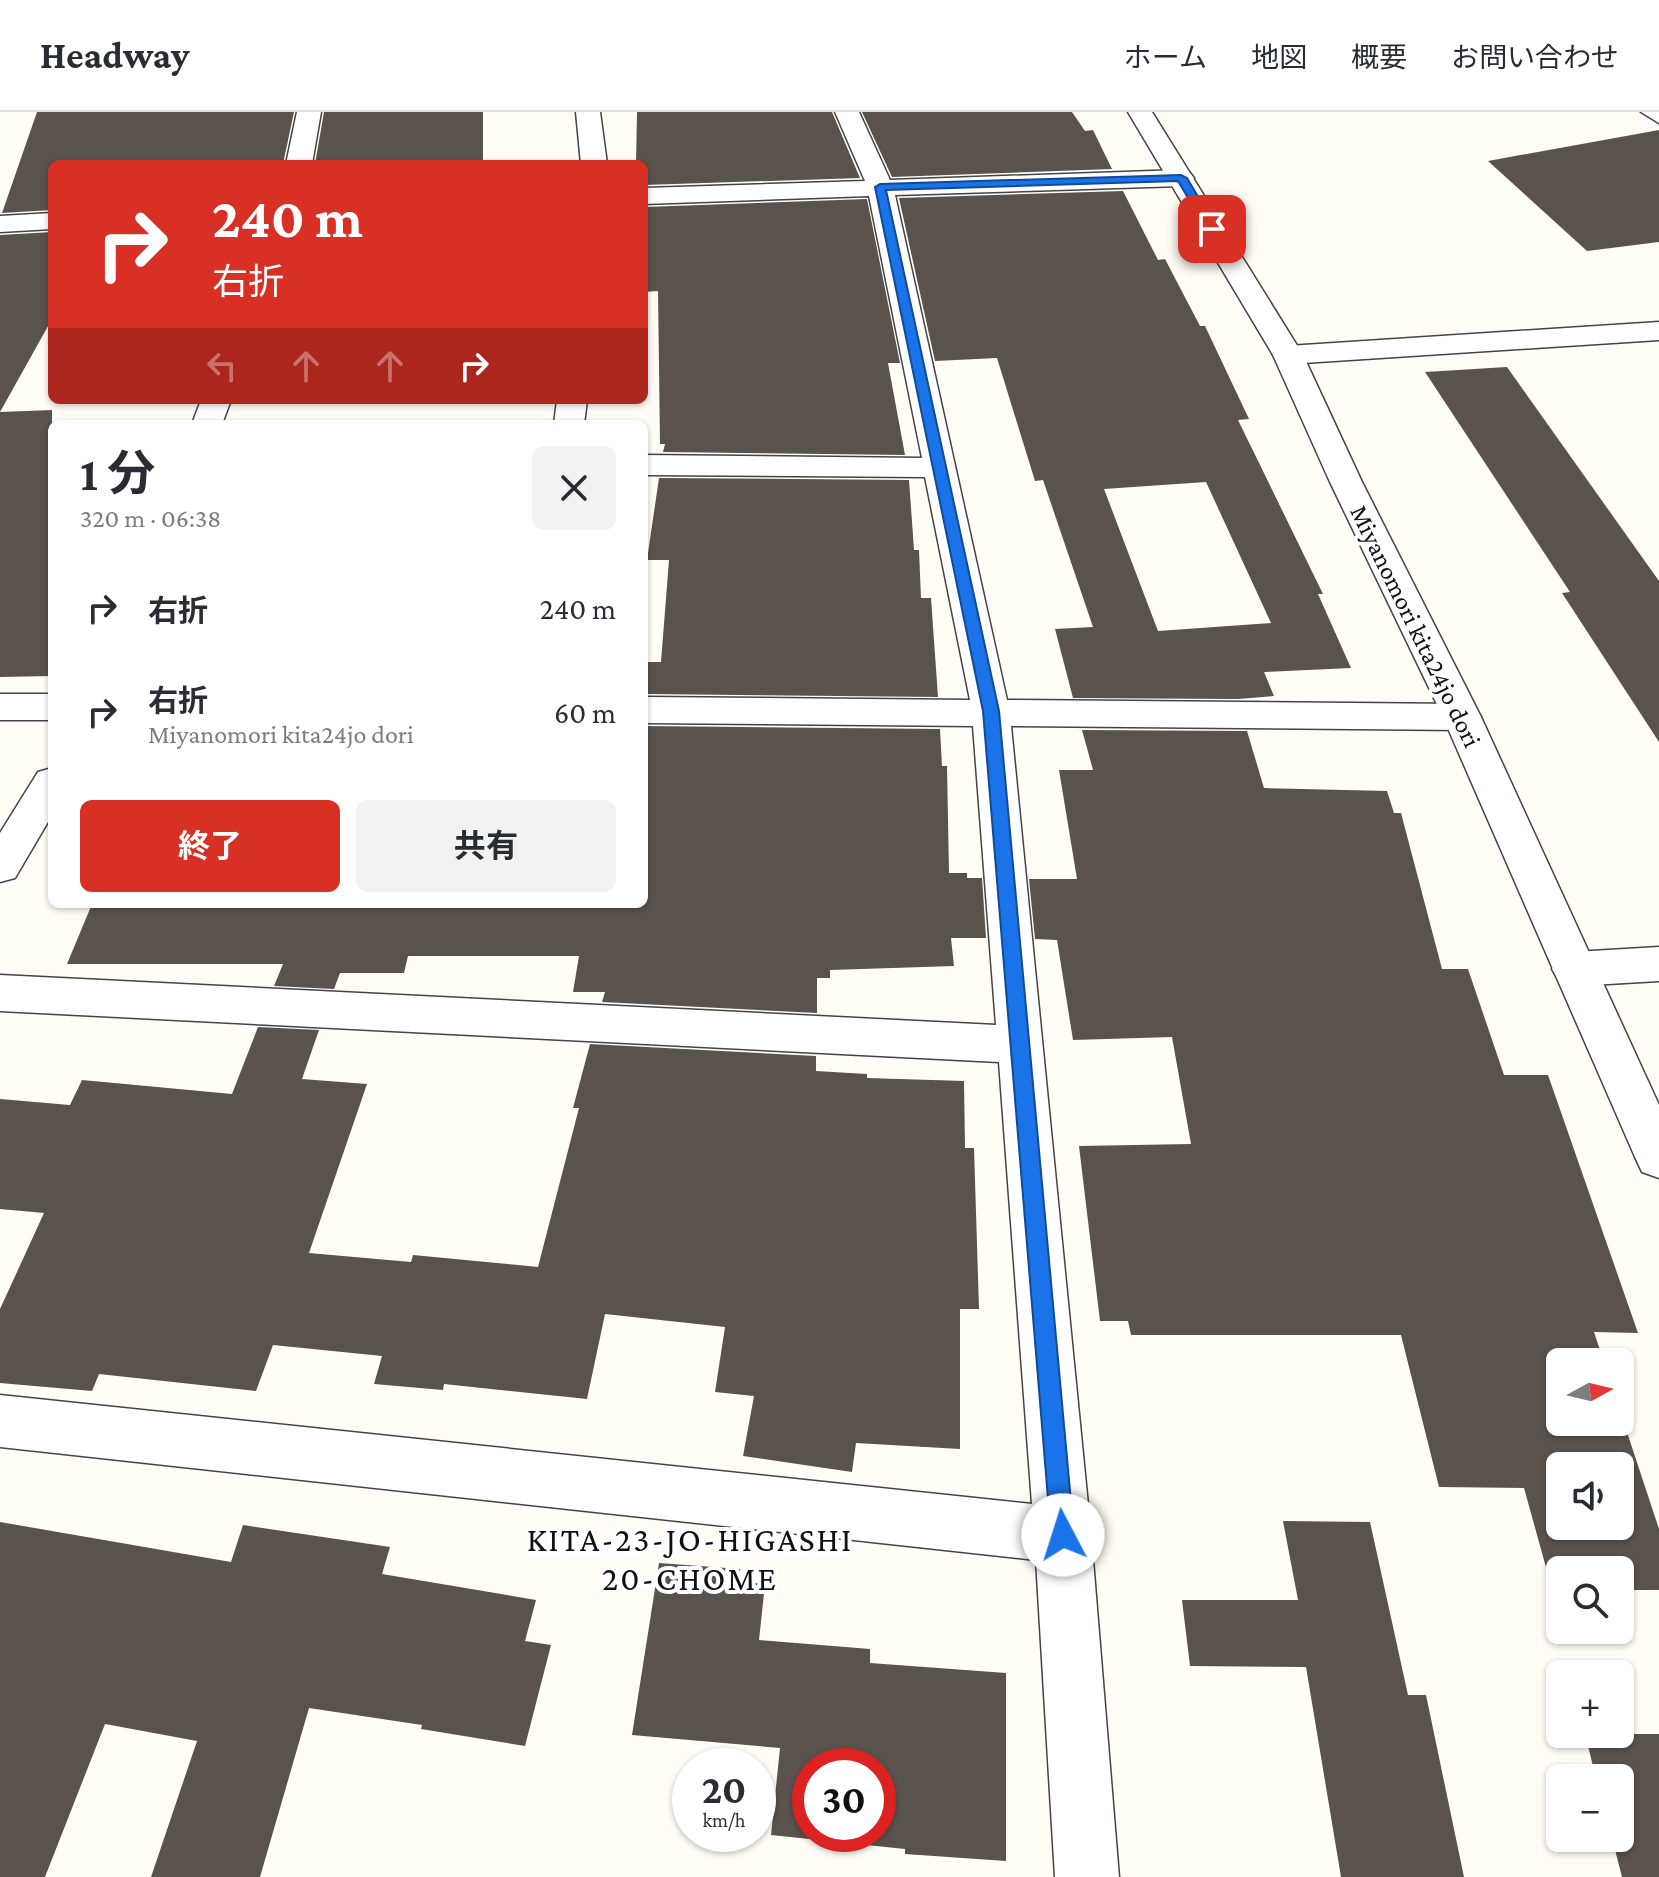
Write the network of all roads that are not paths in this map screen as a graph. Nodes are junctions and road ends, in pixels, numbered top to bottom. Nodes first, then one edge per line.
1 (309, 112) edge
2 (588, 112) edge
3 (847, 112) edge
4 (1649, 112) edge
5 (1152, 113) edge
6 (1659, 118) edge
7 (300, 160) edge
8 (594, 160) edge
9 (1181, 178) junction
10 (880, 187) junction
11 (648, 196) edge
12 (48, 221) edge
13 (0, 224) edge
14 (1659, 331) edge
15 (1288, 355) junction
16 (648, 465) edge
17 (938, 468) junction
18 (0, 707) edge
19 (48, 707) edge
20 (648, 710) edge
21 (991, 711) junction
22 (1462, 717) junction
23 (48, 789) edge
24 (0, 867) edge
25 (1659, 964) edge
26 (1574, 969) junction
27 (0, 993) edge
28 (1020, 1045) junction
29 (1659, 1157) edge
30 (0, 1421) edge
31 (1063, 1535) junction
32 (1087, 1877) edge

1 - 7 street
2 - 8 street
3 - 10 street
4 - 6 lane
5 - 9 street, Miyanomori kita24jo dori
9 - 10 street
9 - 15 street, Miyanomori kita24jo dori
10 - 11 street
10 - 17 street
12 - 13 street
14 - 15 street
15 - 22 street, Miyanomori kita24jo dori
16 - 17 street
17 - 21 street
18 - 19 street
20 - 21 street
21 - 22 street
21 - 28 street
22 - 26 street, Miyanomori kita24jo dori
23 - 24 street
25 - 26 street
26 - 29 street, Miyanomori kita24jo dori
27 - 28 street
28 - 31 street
30 - 31 street
31 - 32 street

